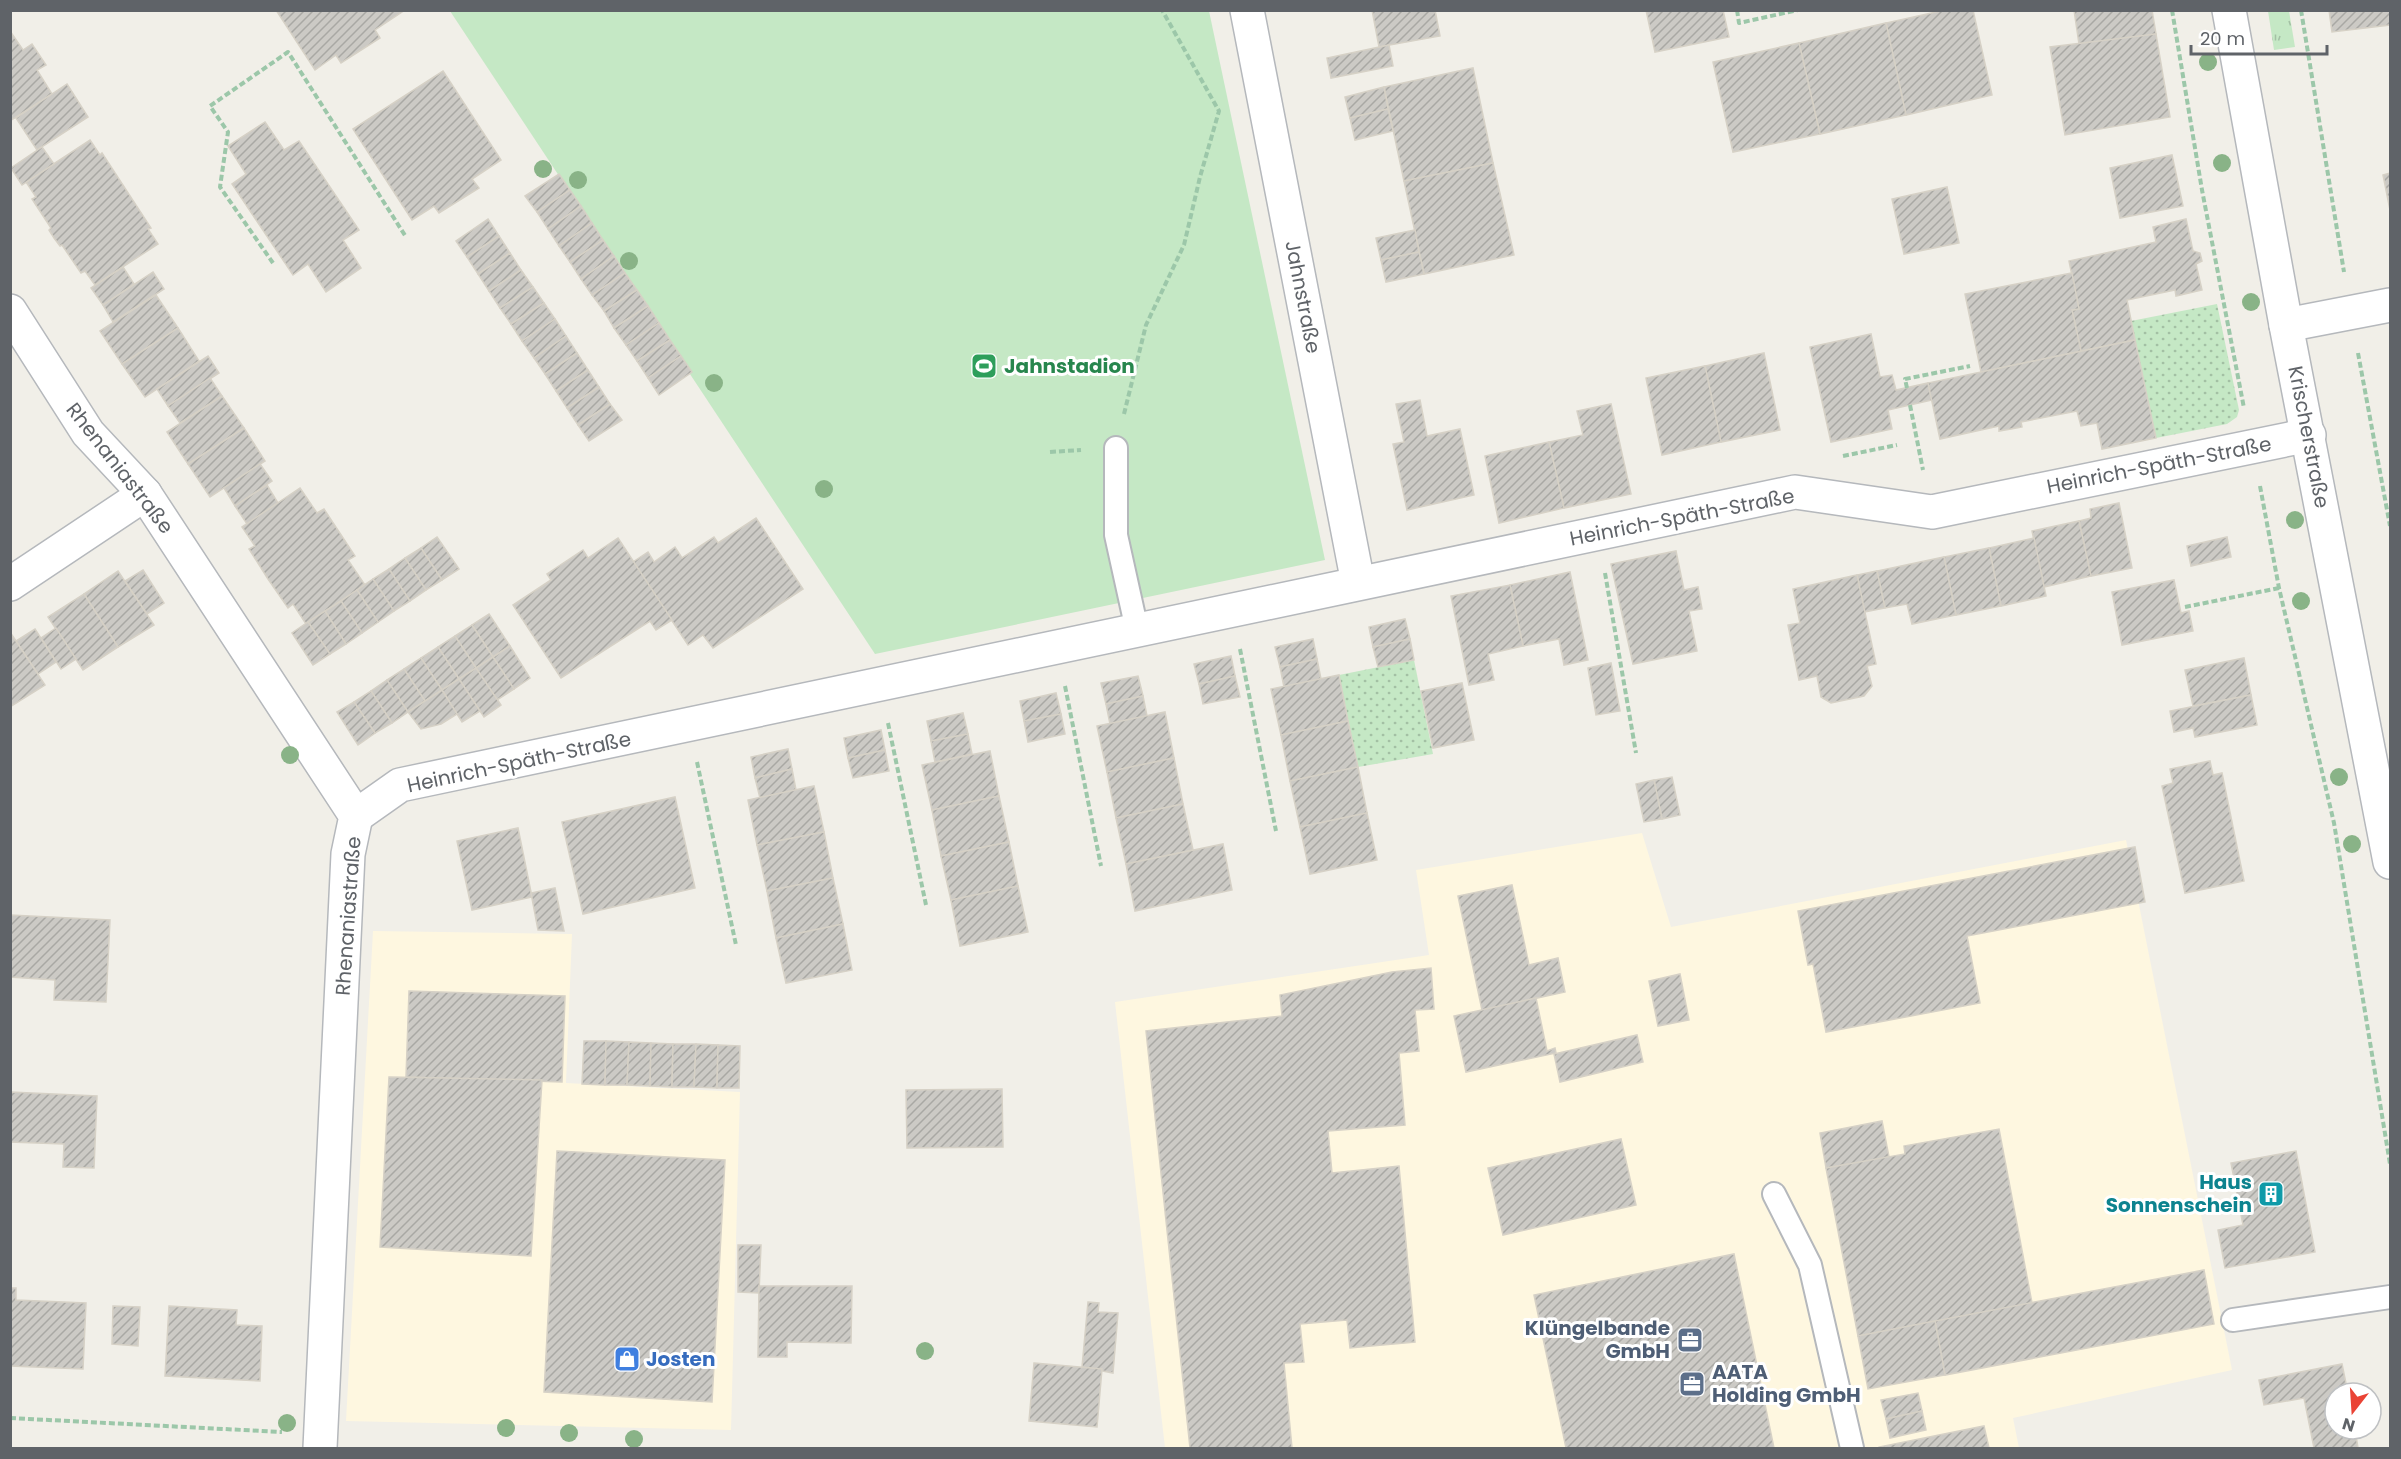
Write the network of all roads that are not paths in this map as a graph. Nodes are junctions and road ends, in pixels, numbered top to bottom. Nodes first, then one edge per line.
1 (1247, 10) edge
2 (2229, 10) edge
3 (2391, 305) edge
4 (10, 311) edge
5 (2286, 325) junction
6 (2310, 435) junction
7 (1116, 448) road end
8 (145, 494) junction
9 (1358, 583) junction
10 (10, 584) edge
11 (1137, 630) junction
12 (356, 816) junction
13 (2391, 862) edge
14 (1774, 1194) dead end
15 (2391, 1297) edge
16 (2233, 1320) dead end
17 (307, 1441) edge
18 (1852, 1449) edge

1 - 9 street, Jahnstraße
2 - 5 street, Krischerstraße
3 - 5 street
4 - 8 street, Rhenaniastraße
5 - 6 street, Krischerstraße
6 - 9 street, Heinrich-Späth-Straße
6 - 13 street, Krischerstraße
7 - 11 lane
8 - 10 street
8 - 12 street, Rhenaniastraße
9 - 11 street, Heinrich-Späth-Straße
11 - 12 street, Heinrich-Späth-Straße
12 - 17 street, Rhenaniastraße
14 - 18 lane
15 - 16 lane

